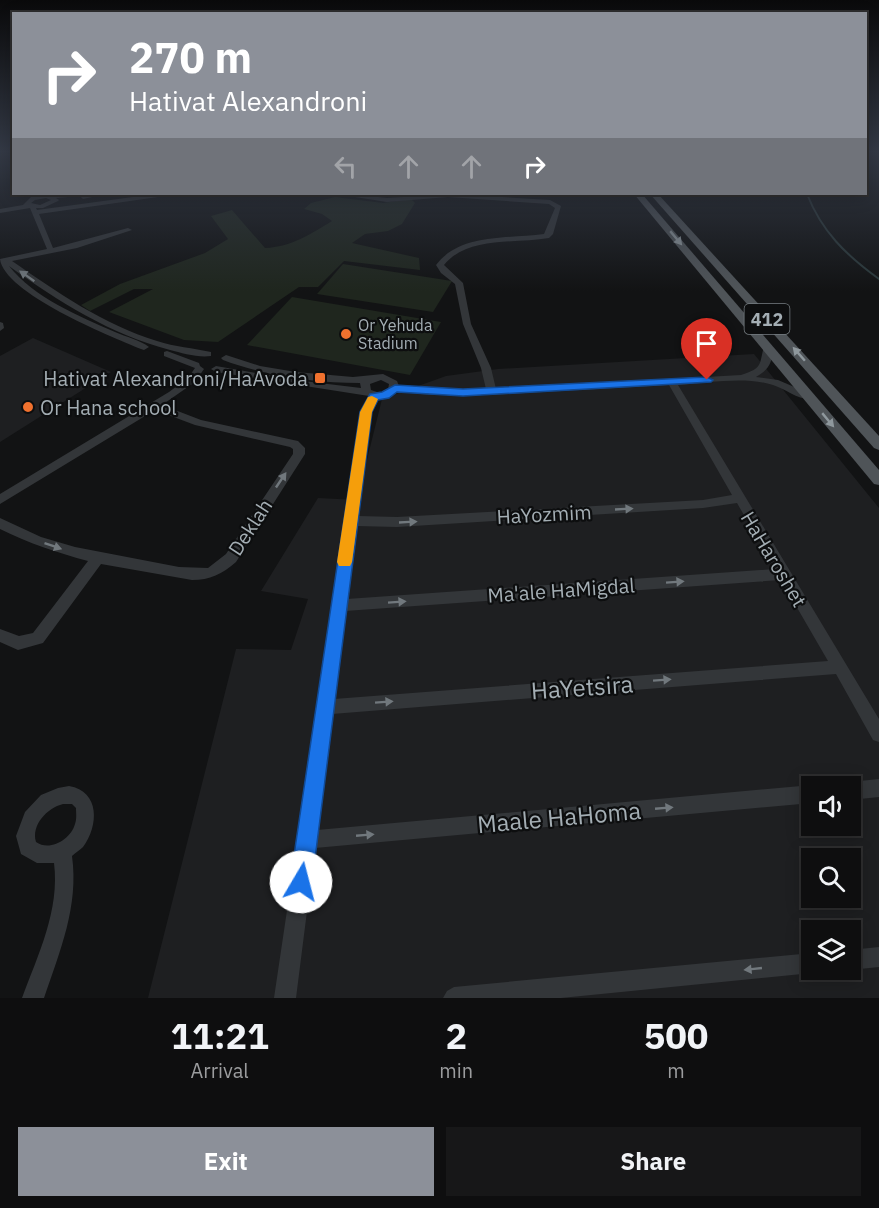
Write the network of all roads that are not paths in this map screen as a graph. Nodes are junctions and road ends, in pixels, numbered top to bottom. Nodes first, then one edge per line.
1 (51, 199) edge
2 (105, 199) edge
3 (376, 199) edge
4 (400, 199) edge
5 (505, 199) edge
6 (642, 199) edge
7 (658, 199) edge
8 (33, 204) edge
9 (0, 211) edge
10 (128, 230) dead end
11 (51, 251) junction
12 (2, 261) edge
13 (767, 348) junction
14 (208, 354) junction
15 (226, 358) junction
16 (197, 367) junction
17 (213, 370) junction
18 (744, 378) junction
19 (369, 380) junction
20 (672, 382) junction
21 (395, 389) junction
22 (492, 392) junction
23 (173, 394) junction
24 (370, 394) junction
25 (809, 397) junction
26 (155, 406) junction
27 (879, 445) edge
28 (879, 480) edge
29 (738, 498) junction
30 (0, 500) edge
31 (350, 521) junction
32 (0, 523) edge
33 (98, 558) junction
34 (784, 574) junction
35 (338, 606) junction
36 (0, 635) edge
37 (840, 667) junction
38 (325, 706) junction
39 (879, 734) edge
40 (879, 788) edge
41 (861, 790) edge
42 (801, 795) edge
43 (307, 840) junction
44 (62, 851) dead end
45 (879, 957) edge
46 (861, 959) edge
47 (801, 964) edge
48 (33, 998) edge
49 (285, 998) edge
50 (454, 998) edge

1 - 8 street
1 - 8 street
2 - 8 street
3 - 4 street
5 - 22 street
6 -> 13 main road, 412
27 -> 7 main road, 412
8 - 9 street
8 - 11 street
10 - 11 street
11 - 12 street
14 -> 12 street
12 - 16 street
13 - 18 street
13 - 25 main road, 412
14 - 15 street
14 - 16 street
15 - 17 street
15 - 19 street
16 - 17 street
16 - 23 street
17 - 23 street
17 - 24 street
18 - 20 street
18 - 25 street
19 - 21 street
19 - 24 street
20 - 22 street
20 - 29 street, HaHaroshet
21 - 22 street
21 - 24 street
23 - 26 street
24 - 31 street
25 -> 28 main road, 412
26 - 30 street
33 -> 26 street, Deklah
31 -> 29 street, HaYozmim
29 - 34 street, HaHaroshet
31 - 35 street
32 -> 33 street, Deklah
33 - 36 street
35 -> 34 street, Ma'ale HaMigdal
34 - 37 street, HaHaroshet
35 - 38 street
38 -> 37 street, HaYetsira
37 - 39 street, HaHaroshet
38 - 43 street
40 - 41 street
43 -> 42 street, Maale HaHoma
43 - 49 street
44 - 48 street
45 - 46 street
47 -> 50 street

